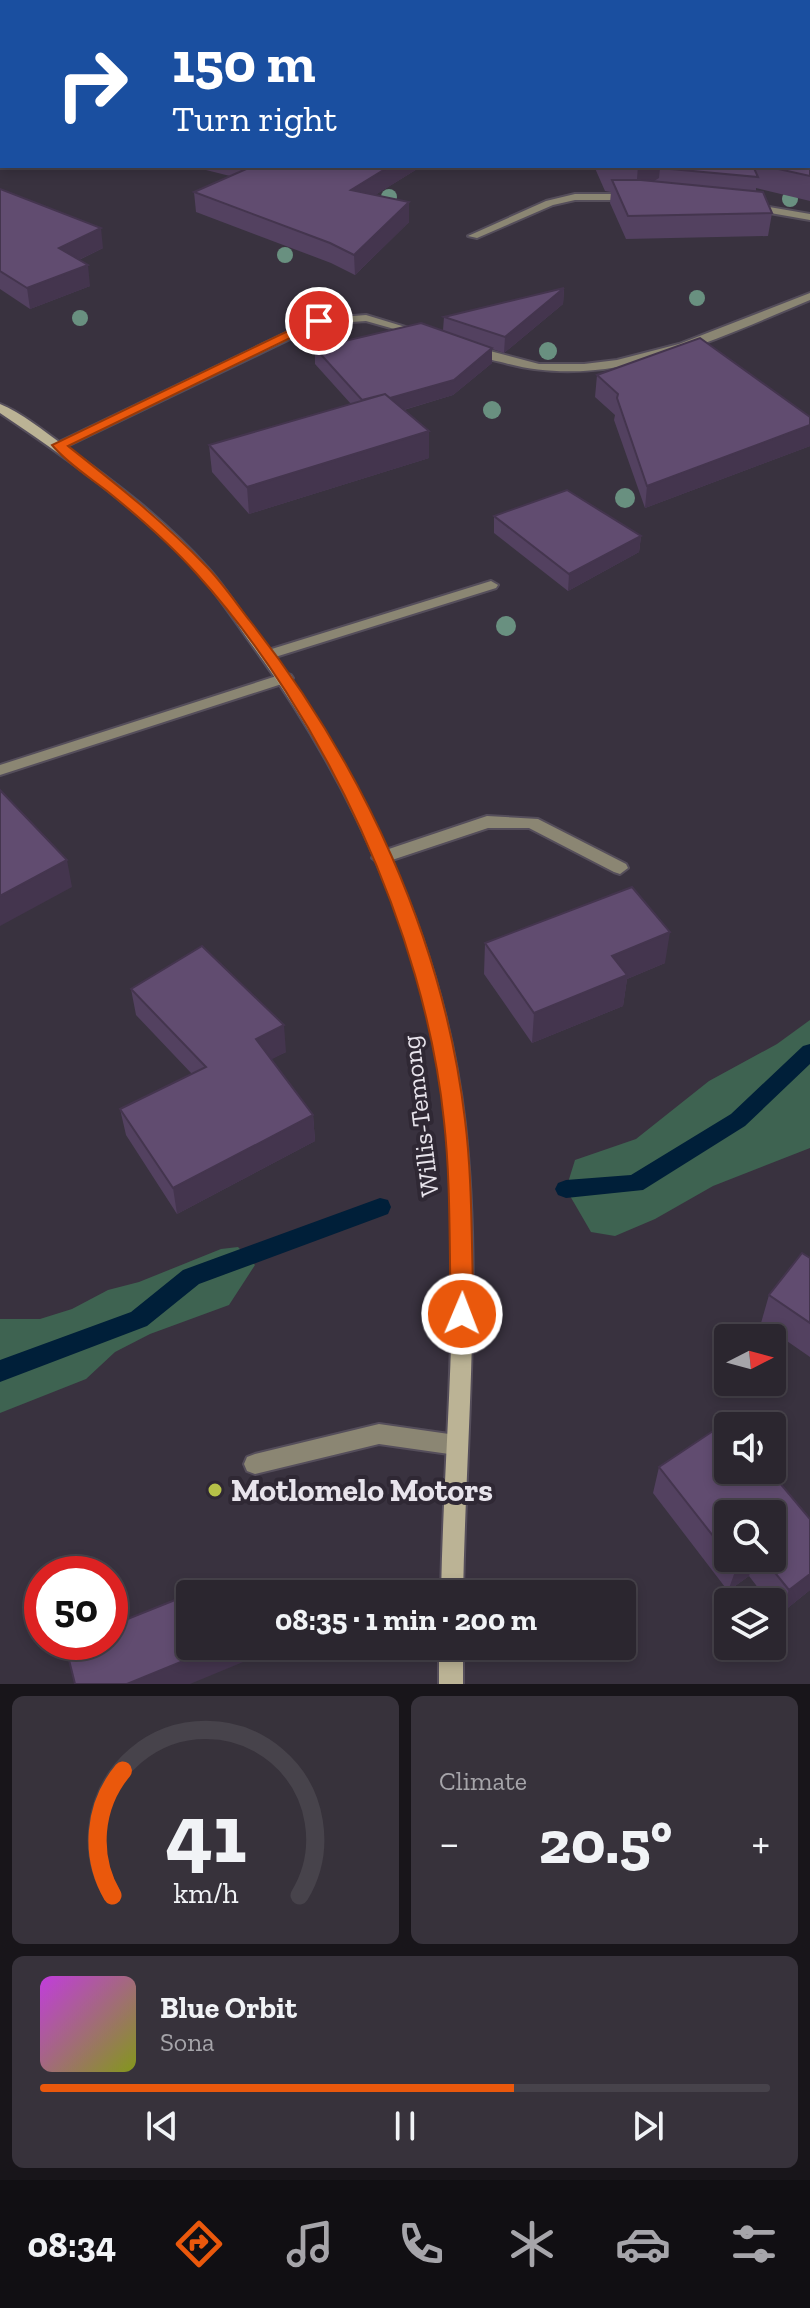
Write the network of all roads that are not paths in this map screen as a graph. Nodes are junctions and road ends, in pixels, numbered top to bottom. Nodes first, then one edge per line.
1 (639, 197) edge
2 (744, 206) edge
3 (810, 217) edge
4 (473, 236) dead end
5 (810, 296) edge
6 (438, 339) edge
7 (453, 343) edge
8 (0, 408) edge
9 (59, 445) junction
10 (491, 585) dead end
11 (267, 655) junction
12 (286, 678) junction
13 (0, 770) edge
14 (380, 858) junction
15 (620, 868) dead end
16 (456, 1445) junction
17 (255, 1464) dead end
18 (452, 1580) edge
19 (451, 1660) edge
20 (451, 1684) edge

1 - 4 street
2 - 3 street
5 - 7 street
6 - 9 street
8 - 9 main road, Willis-Temong
9 - 11 main road, Willis-Temong
10 - 11 street
11 - 12 main road, Willis-Temong
12 - 13 street
12 - 14 main road, Willis-Temong
14 - 15 street
14 - 16 main road, Willis-Temong
16 - 17 street
16 - 18 main road, Willis-Temong
19 - 20 main road

